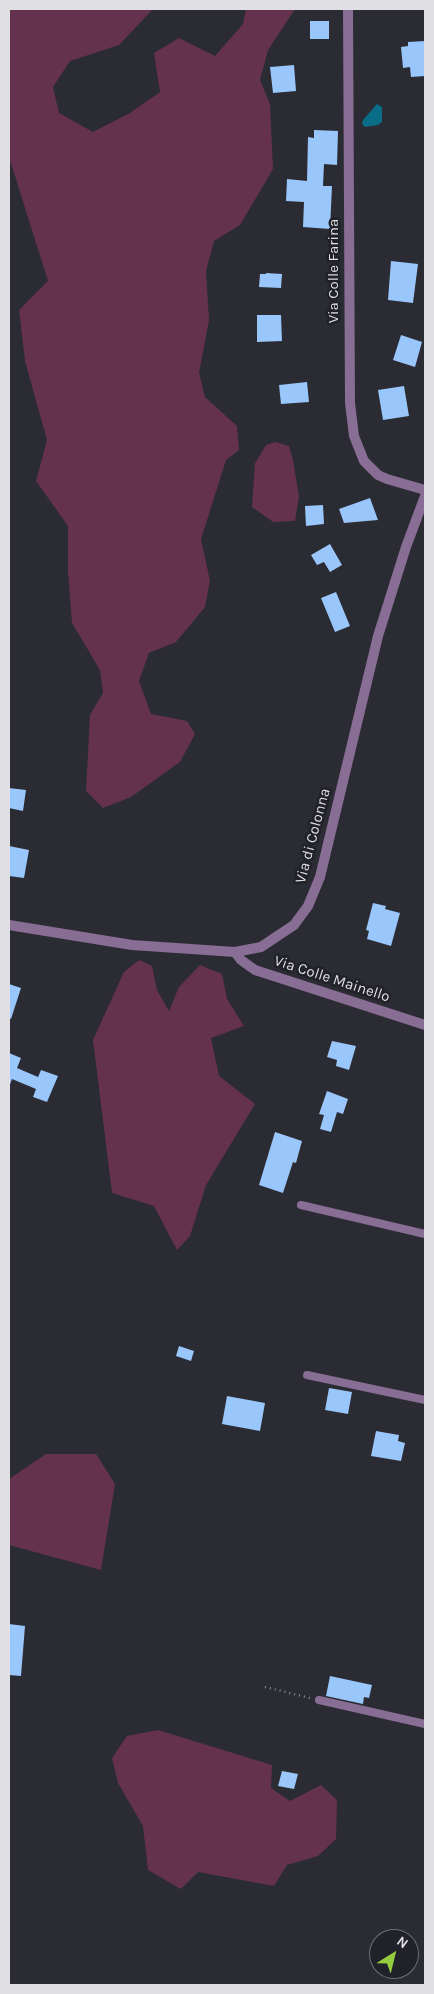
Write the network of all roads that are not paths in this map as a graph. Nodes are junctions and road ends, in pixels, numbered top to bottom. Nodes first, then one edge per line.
1 (348, 9) edge
2 (425, 490) edge
3 (425, 496) edge
4 (9, 925) edge
5 (235, 952) junction
6 (425, 1025) edge
7 (301, 1205) dead end
8 (425, 1234) edge
9 (307, 1375) dead end
10 (425, 1400) edge
11 (319, 1700) road end
12 (425, 1724) edge

1 - 2 street, Via Colle Farina
3 - 5 street, Via di Colonna
4 - 5 street, Via di Colonna
5 - 6 street, Via Colle Mainello
7 - 8 lane
9 - 10 lane
11 - 12 lane

